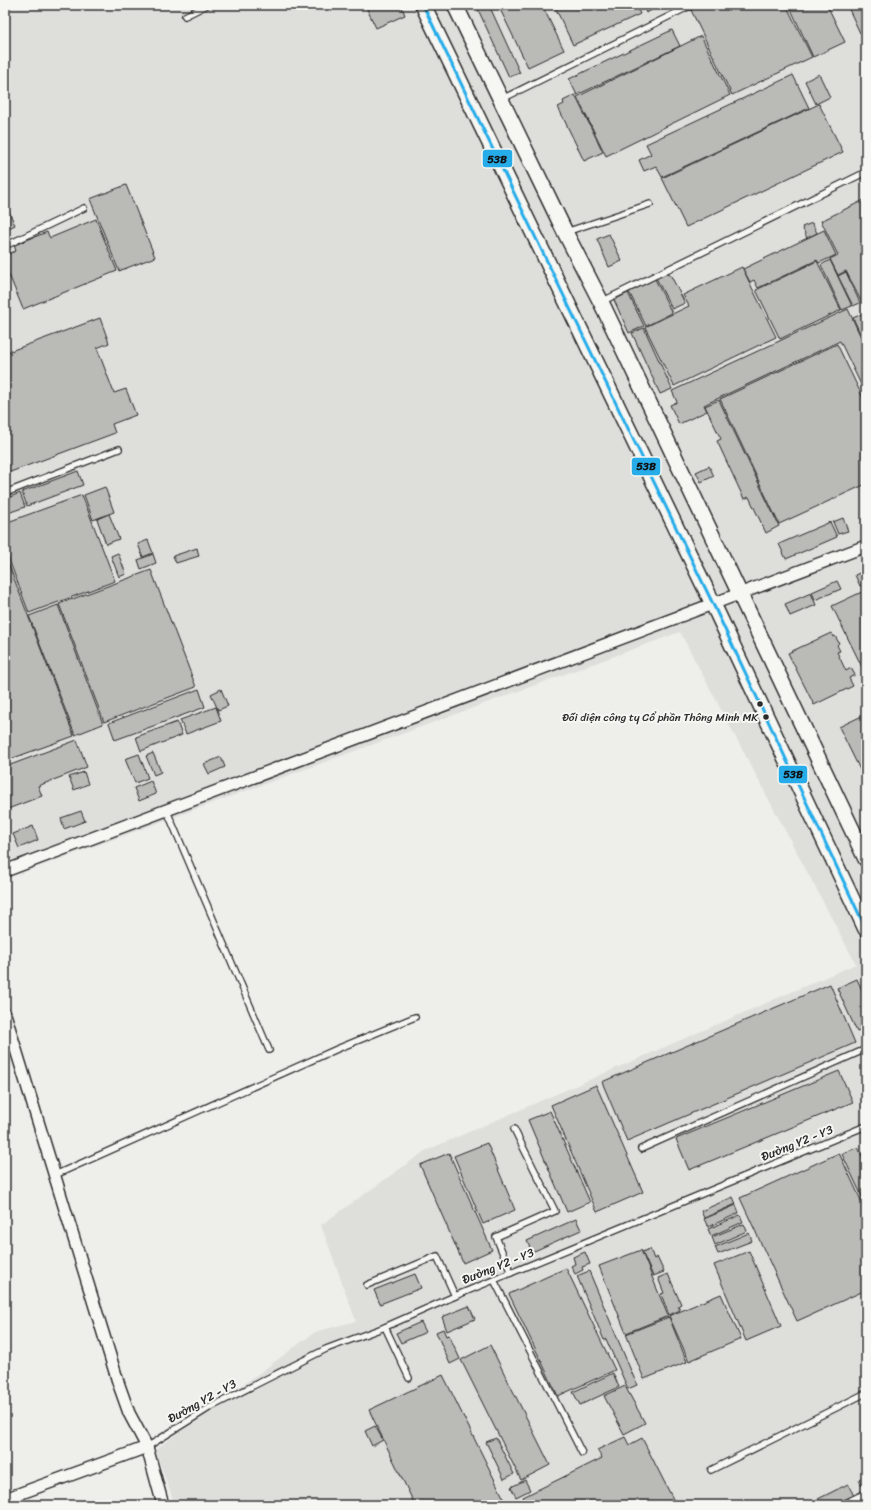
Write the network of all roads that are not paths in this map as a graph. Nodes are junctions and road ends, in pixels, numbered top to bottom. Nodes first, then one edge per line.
1 (207, 5) edge
2 (423, 5) edge
3 (455, 5) edge
4 (692, 5) edge
5 (185, 16) dead end
6 (502, 99) junction
7 (866, 172) edge
8 (650, 204) dead end
9 (84, 208) dead end
10 (565, 232) junction
11 (5, 246) edge
12 (601, 302) junction
13 (119, 449) dead end
14 (5, 493) edge
15 (866, 546) edge
16 (740, 593) junction
17 (713, 604) junction
18 (167, 810) junction
19 (866, 859) edge
20 (5, 871) edge
21 (866, 929) edge
22 (5, 1014) edge
23 (415, 1017) dead end
24 (866, 1049) edge
25 (270, 1050) dead end
26 (866, 1126) edge
27 (514, 1129) dead end
28 (641, 1149) dead end
29 (55, 1175) junction
30 (511, 1273) junction
31 (494, 1280) junction
32 (367, 1285) dead end
33 (455, 1296) junction
34 (385, 1327) junction
35 (409, 1378) dead end
36 (866, 1393) edge
37 (147, 1447) junction
38 (582, 1453) dead end
39 (711, 1470) dead end
40 (866, 1493) edge
41 (5, 1499) edge
42 (163, 1505) edge
43 (841, 1505) edge

1 - 5 lane
2 - 17 street
3 - 6 street
4 - 6 lane
6 - 10 street
7 - 12 lane
8 - 10 lane
9 - 11 lane
10 - 12 street
12 - 16 street
13 - 14 lane
15 - 16 street
16 - 17 street
16 - 19 street
17 - 18 street
17 - 21 street
18 - 20 street
18 - 25 lane
22 - 29 street
23 - 29 lane
24 - 28 lane
26 - 30 lane, Đường Y2 - Y3
27 - 30 lane
29 - 37 street
30 - 31 lane, Đường Y2 - Y3
31 - 33 lane, Đường Y2 - Y3
31 - 38 lane
32 - 33 lane
33 - 34 lane, Đường Y2 - Y3
34 - 35 lane
34 - 37 lane, Đường Y2 - Y3
36 - 39 lane
37 - 41 street
37 - 42 street
40 - 43 lane

